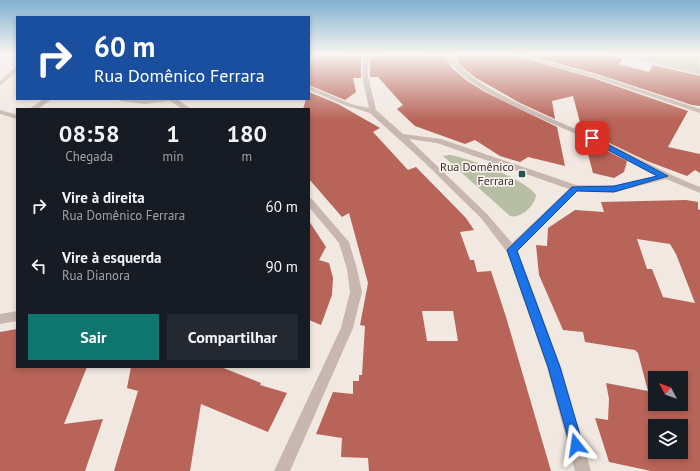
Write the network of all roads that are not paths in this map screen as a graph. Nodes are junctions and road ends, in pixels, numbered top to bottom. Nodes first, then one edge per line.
1 (9, 76) edge
2 (365, 76) edge
3 (467, 76) edge
4 (594, 76) edge
5 (0, 84) edge
6 (310, 88) edge
7 (47, 100) edge
8 (128, 100) edge
9 (161, 100) edge
10 (174, 100) edge
11 (35, 108) edge
12 (186, 108) edge
13 (373, 111) junction
14 (700, 111) edge
15 (0, 112) edge
16 (16, 116) edge
17 (401, 136) junction
18 (664, 176) junction
19 (575, 188) junction
20 (700, 190) edge
21 (310, 202) edge
22 (512, 250) junction
23 (16, 316) edge
24 (0, 319) edge
25 (282, 471) edge
26 (583, 471) edge

1 - 5 street
2 - 13 street
3 - 18 street
4 - 14 street
6 - 13 street
7 - 11 street
8 - 9 street
10 - 12 street
13 - 17 street
15 - 16 street
17 - 19 street
17 - 22 street
18 - 19 street
18 - 20 street
19 - 22 street
21 - 25 street
22 - 26 street
23 - 24 street

